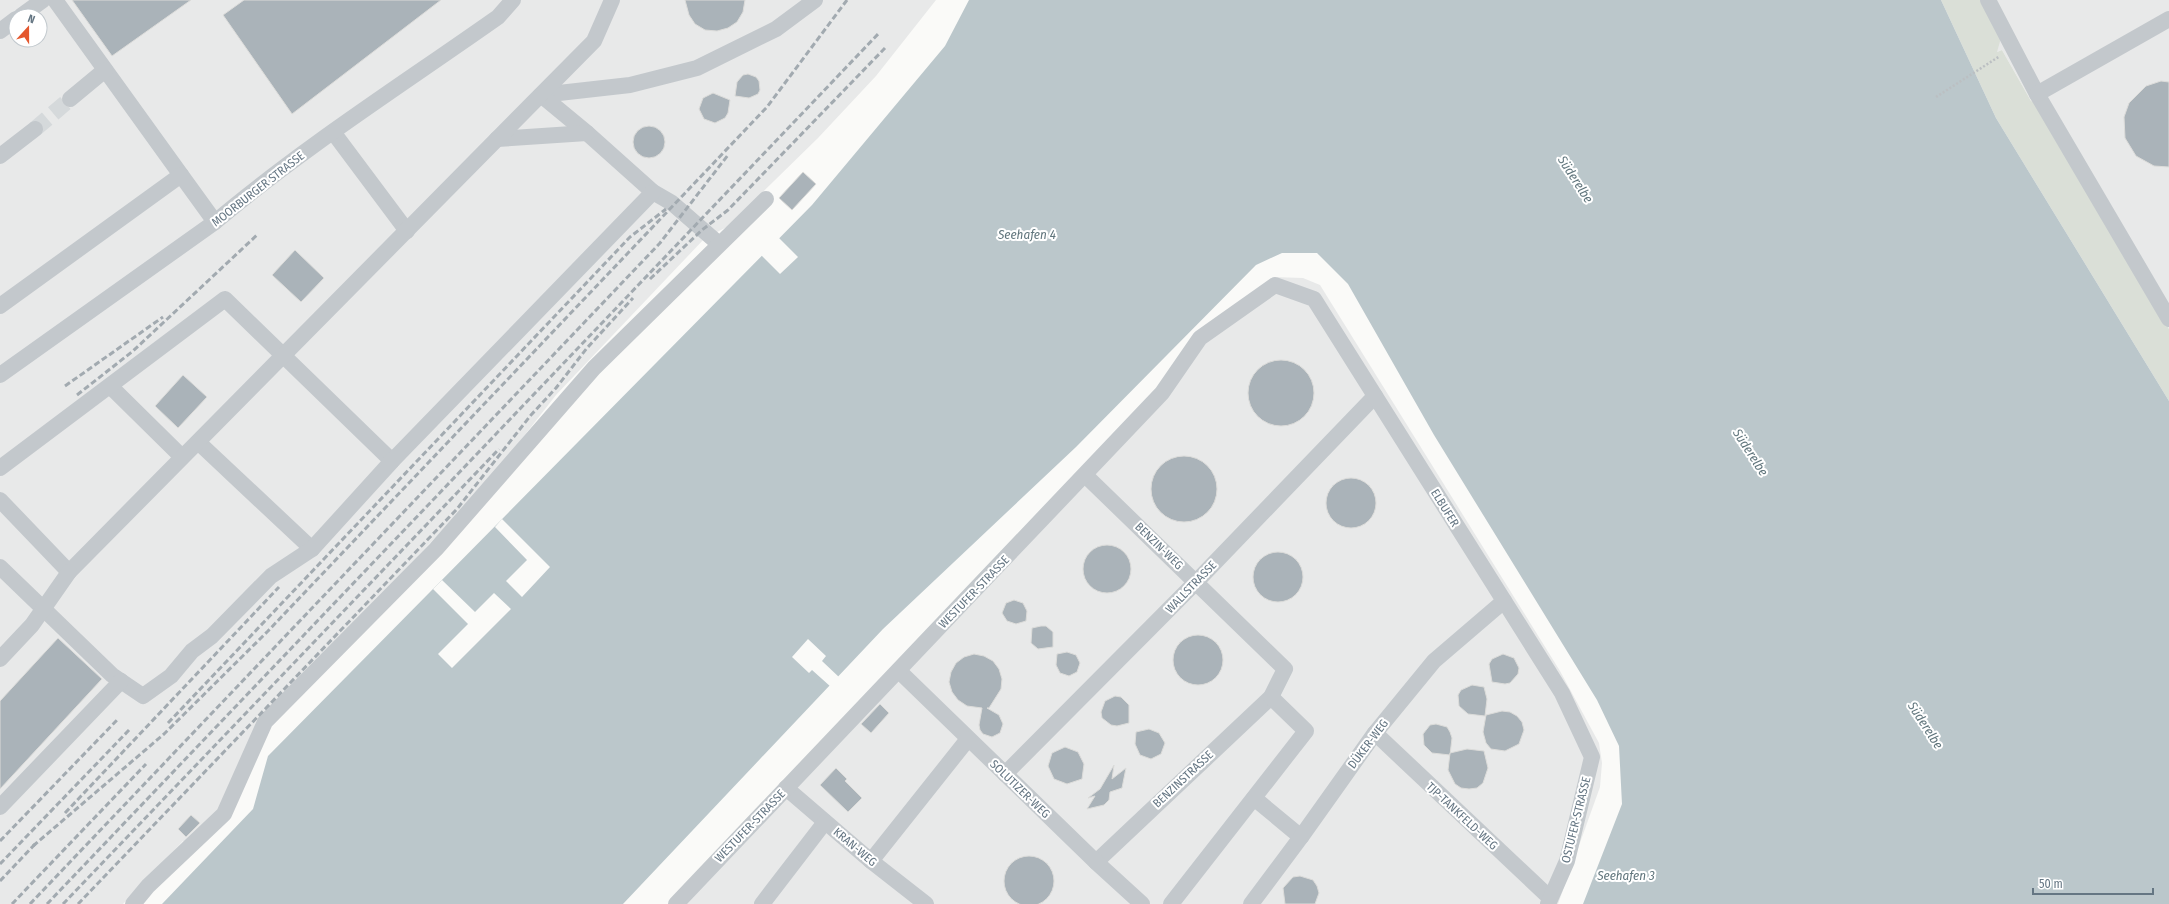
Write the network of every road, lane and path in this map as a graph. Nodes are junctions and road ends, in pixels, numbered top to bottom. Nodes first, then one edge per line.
1 (43, 0) edge
2 (55, 0) edge
3 (513, 0) edge
4 (612, 0) edge
5 (815, 0) edge
6 (1988, 0) edge
7 (32, 8) edge
8 (2169, 19) edge
9 (2013, 47) junction
10 (105, 70) junction
11 (2037, 94) junction
12 (541, 95) junction
13 (1936, 96) dead end
14 (70, 99) tunnel mouth
15 (35, 129) tunnel mouth
16 (333, 132) junction
17 (587, 133) junction
18 (497, 139) junction
19 (0, 156) edge
20 (181, 175) junction
21 (653, 192) junction
22 (766, 199) dead end
23 (215, 222) junction
24 (407, 231) junction
25 (719, 244) junction
26 (1275, 285) joint
27 (0, 306) edge
28 (2169, 319) edge
29 (283, 356) junction
30 (0, 375) edge
31 (110, 386) junction
32 (1375, 396) junction
33 (198, 442) junction
34 (182, 457) junction
35 (392, 461) junction
36 (0, 468) edge
37 (1085, 474) junction
38 (0, 500) edge
39 (312, 549) junction
40 (0, 566) edge
41 (69, 572) junction
42 (1196, 582) junction
43 (1504, 601) junction
44 (43, 608) junction
45 (0, 659) edge
46 (899, 671) junction
47 (121, 681) junction
48 (1271, 697) junction
49 (1375, 733) junction
50 (968, 739) junction
51 (1592, 757) joint
52 (1005, 774) junction
53 (786, 788) junction
54 (1254, 798) junction
55 (0, 808) edge
56 (825, 822) junction
57 (1301, 837) junction
58 (871, 861) junction
59 (1096, 862) junction
60 (1549, 901) edge
61 (133, 904) edge
62 (676, 904) edge
63 (762, 904) edge
64 (926, 904) edge
65 (1142, 904) edge
66 (1171, 904) edge
67 (1251, 904) edge

1 - 7 lane
2 - 10 lane
3 - 16 lane, MOORBURGER STRASSE
4 - 12 lane
5 - 12 lane
6 - 9 lane
8 - 11 lane
9 - 11 lane
9 - 13 path
10 - 14 lane
10 - 20 lane
11 - 28 lane
12 - 17 lane
12 - 18 lane
15 - 19 lane
16 - 23 lane, MOORBURGER STRASSE
16 - 24 lane
17 - 18 lane
17 - 21 lane
18 - 24 lane
20 - 23 lane
20 - 27 lane
21 - 25 lane
21 - 35 lane
22 - 25 lane
23 - 30 lane, MOORBURGER STRASSE
24 - 29 lane
25 - 61 lane
26 - 32 lane, ELBUFER
26 - 37 lane, WESTUFER-STRASSE
29 - 31 lane
29 - 33 lane
29 - 35 lane
31 - 34 lane
31 - 36 lane
32 - 42 lane, WALLSTRASSE
32 - 43 lane, ELBUFER
33 - 34 lane
33 - 39 lane
34 - 41 lane
35 - 39 lane
37 - 42 lane, BENZIN-WEG
37 - 46 lane, WESTUFER-STRASSE
38 - 41 lane
39 - 47 lane
40 - 44 lane
41 - 44 lane
42 - 48 lane, BENZIN-WEG
42 - 52 lane, WALLSTRASSE
43 - 49 lane, DÜKER-WEG
43 - 51 lane, ELBUFER
44 - 45 lane
44 - 47 lane
46 - 50 lane, SOLUTIZER-WEG
46 - 53 lane, WESTUFER-STRASSE
47 - 55 lane
48 - 54 lane
48 - 59 lane, BENZINSTRASSE
49 - 57 lane, DÜKER-WEG
49 - 60 lane, TJP-TANKFELD-WEG
50 - 52 lane, SOLUTIZER-WEG
50 - 58 lane
51 - 60 lane, OSTUFER-STRASSE
52 - 59 lane, SOLUTIZER-WEG
53 - 56 lane, KRAN-WEG
53 - 62 lane, WESTUFER-STRASSE
54 - 57 lane
54 - 66 lane
56 - 58 lane, KRAN-WEG
56 - 63 lane
57 - 67 lane, DÜKER-WEG
58 - 64 lane, KRAN-WEG
59 - 65 lane, SOLUTIZER-WEG

